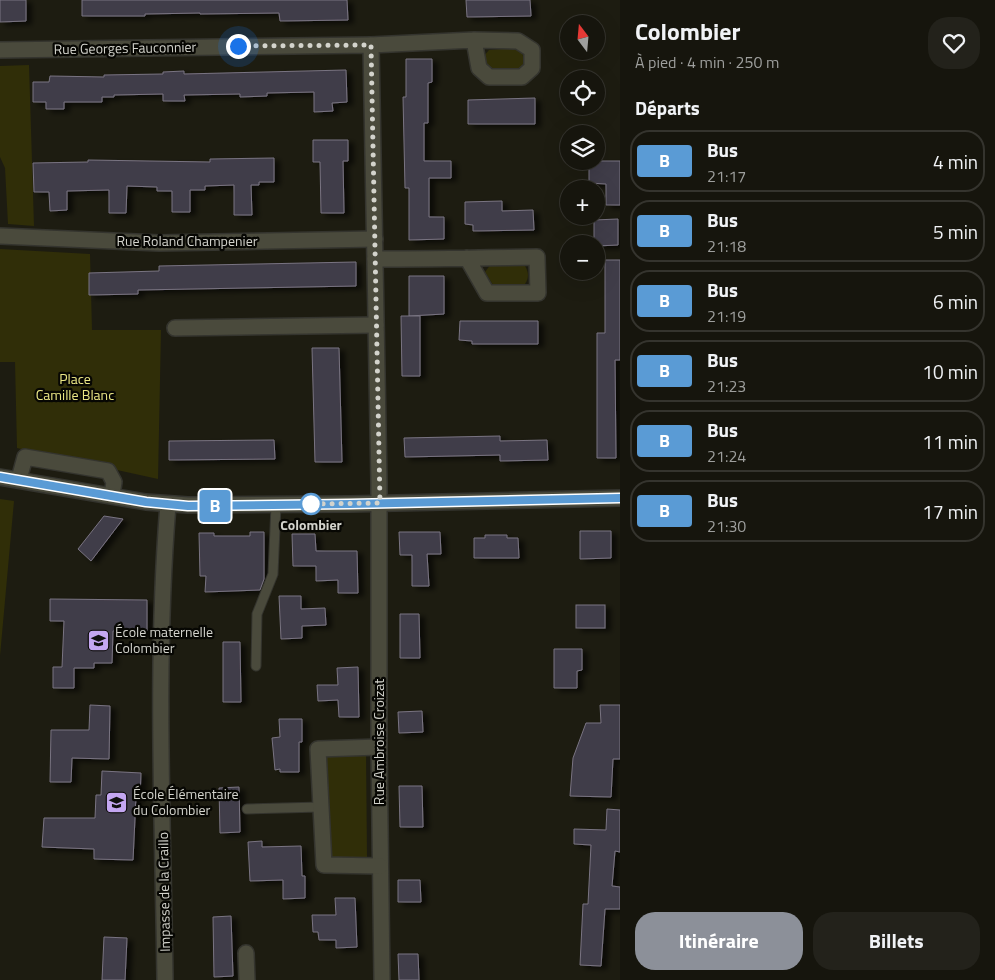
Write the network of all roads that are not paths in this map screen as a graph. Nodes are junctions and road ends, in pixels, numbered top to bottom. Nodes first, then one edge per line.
1 (474, 40) dead end
2 (371, 45) junction
3 (0, 50) edge
4 (0, 236) edge
5 (375, 239) junction
6 (467, 258) junction
7 (375, 260) junction
8 (376, 325) junction
9 (174, 328) dead end
10 (0, 476) edge
11 (19, 479) junction
12 (112, 495) junction
13 (620, 498) edge
14 (380, 503) junction
15 (168, 505) junction
16 (276, 505) junction
17 (256, 666) dead end
18 (379, 747) junction
19 (321, 807) junction
20 (247, 809) dead end
21 (380, 866) junction
22 (246, 953) dead end
23 (165, 980) edge
24 (247, 980) edge
25 (382, 980) edge

1 - 2 street, Rue Georges Fauconnier
2 - 3 street, Rue Georges Fauconnier
2 - 5 street
4 - 5 street, Rue Roland Champenier
5 - 7 street
6 - 6 street
6 - 7 street
7 - 8 street
8 - 9 street
8 - 14 street
10 - 11 street
11 - 12 street
11 - 12 street
12 - 15 street
13 - 14 street
14 - 16 street
14 - 18 street, Rue Ambroise Croizat
15 - 16 street
15 - 23 street, Impasse de la Craillo
16 - 17 lane
18 - 19 street
18 - 21 street, Rue Ambroise Croizat
19 - 20 lane
19 - 21 street
21 - 25 street, Rue Ambroise Croizat
22 - 24 street

